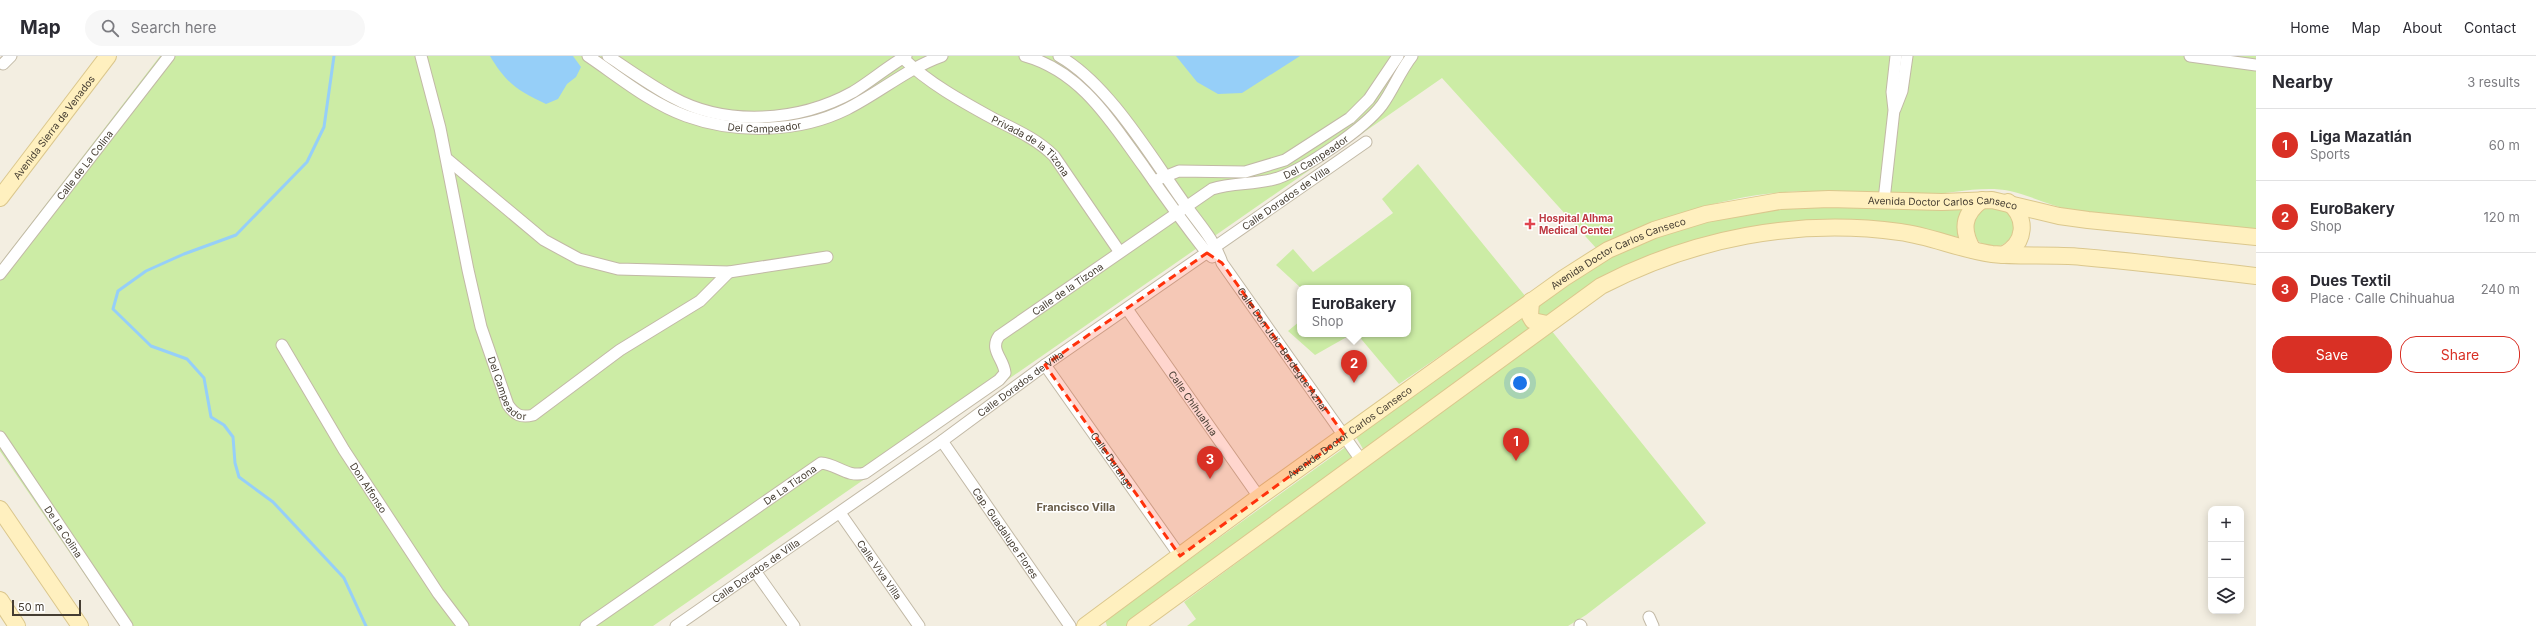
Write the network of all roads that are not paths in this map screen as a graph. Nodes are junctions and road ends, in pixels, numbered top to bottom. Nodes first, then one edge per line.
1 (108, 56) edge
2 (169, 56) edge
3 (422, 56) edge
4 (588, 56) edge
5 (608, 56) edge
6 (942, 56) edge
7 (1025, 56) edge
8 (1059, 56) edge
9 (1412, 56) edge
10 (1896, 56) edge
11 (1907, 56) edge
12 (2197, 56) edge
13 (904, 57) edge
14 (1397, 57) edge
15 (2256, 65) edge
16 (914, 69) junction
17 (1894, 110) junction
18 (748, 122) junction
19 (1366, 142) dead end
20 (447, 159) junction
21 (1217, 172) junction
22 (1166, 175) junction
23 (1154, 181) junction
24 (1221, 186) junction
25 (0, 198) edge
26 (1884, 200) junction
27 (1982, 200) junction
28 (2008, 202) junction
29 (1186, 206) junction
30 (1176, 213) junction
31 (2256, 238) edge
32 (1217, 246) junction
33 (1973, 250) junction
34 (1119, 251) junction
35 (1207, 253) junction
36 (2003, 255) junction
37 (827, 257) dead end
38 (1222, 263) junction
39 (1575, 271) junction
40 (729, 272) junction
41 (0, 274) edge
42 (2256, 276) edge
43 (1531, 301) junction
44 (1580, 301) junction
45 (1127, 309) junction
46 (1547, 324) junction
47 (282, 345) dead end
48 (1045, 365) junction
49 (999, 380) joint
50 (1345, 436) junction
51 (0, 437) edge
52 (942, 441) junction
53 (1361, 460) junction
54 (1258, 497) junction
55 (0, 509) edge
56 (840, 512) junction
57 (1180, 556) junction
58 (756, 571) junction
59 (0, 600) edge
60 (1094, 623) edge
61 (17, 626) edge
62 (80, 626) edge
63 (127, 626) edge
64 (463, 626) edge
65 (586, 626) edge
66 (676, 626) edge
67 (794, 626) edge
68 (919, 626) edge
69 (1070, 626) edge
70 (1135, 626) edge

1 - 25 main road, Avenida Sierra de Venados
2 - 41 street, Calle de La Colina
3 - 20 street, Del Campeador
4 - 18 street, Del Campeador
5 - 18 street, Del Campeador
6 - 16 street, Del Campeador
7 - 23 street
8 - 22 street
9 - 24 street, Del Campeador
10 - 17 street
11 - 17 street
12 - 15 street
13 - 16 street, Privada de la Tizona
13 - 18 street, Del Campeador
14 - 21 street, Del Campeador
16 - 18 street, Del Campeador
16 - 34 street, Privada de la Tizona
17 - 26 street
19 - 32 street, Calle Dorados de Villa
20 - 40 street
20 - 40 street, Del Campeador
21 - 22 street, Del Campeador
21 - 24 street
22 - 23 street, Del Campeador
22 - 29 street
23 - 30 street
24 - 29 street, Del Campeador
26 - 27 main road, Avenida Doctor Carlos Canseco
26 - 39 main road, Avenida Doctor Carlos Canseco
27 - 28 main road, Avenida Doctor Carlos Canseco
27 - 33 main road
28 - 31 main road, Avenida Doctor Carlos Canseco
28 - 36 main road
29 - 30 street, Del Campeador
29 - 32 street
30 - 34 street, Calle de la Tizona
30 - 35 street
32 - 35 street, Calle Dorados de Villa
32 - 38 street
33 - 36 main road, Avenida Doctor Carlos Canseco
33 - 44 main road, Avenida Doctor Carlos Canseco
34 - 49 street, Calle de la Tizona
35 - 38 street
35 - 45 street, Calle Dorados de Villa
36 - 42 main road, Avenida Doctor Carlos Canseco
37 - 40 street
38 - 50 street, Calle Don Julio Berdegue Aznar
39 - 43 main road, Avenida Doctor Carlos Canseco
39 - 44 main road
43 - 46 main road
43 - 50 main road, Avenida Doctor Carlos Canseco
44 - 46 main road, Avenida Doctor Carlos Canseco
45 - 48 street, Calle Dorados de Villa
45 - 54 street, Calle Chihuahua
46 - 53 main road, Avenida Doctor Carlos Canseco
47 - 64 street, Don Alfonso
48 - 52 street, Calle Dorados de Villa
48 - 57 street, Calle Durango
49 - 65 street, De La Tizona
50 - 53 street, Calle Don Julio Berdegue Aznar
50 - 54 main road, Avenida Doctor Carlos Canseco
51 - 63 street, De La Colina
52 - 56 street, Calle Dorados de Villa
52 - 69 street, Cap. Guadalupe Flores
53 - 70 main road, Avenida Doctor Carlos Canseco
54 - 57 main road, Avenida Doctor Carlos Canseco
55 - 62 main road
56 - 58 street, Calle Dorados de Villa
56 - 68 street, Calle Viva Villa
57 - 60 main road, Avenida Doctor Carlos Canseco
58 - 66 street, Calle Dorados de Villa
58 - 67 street
59 - 61 main road

